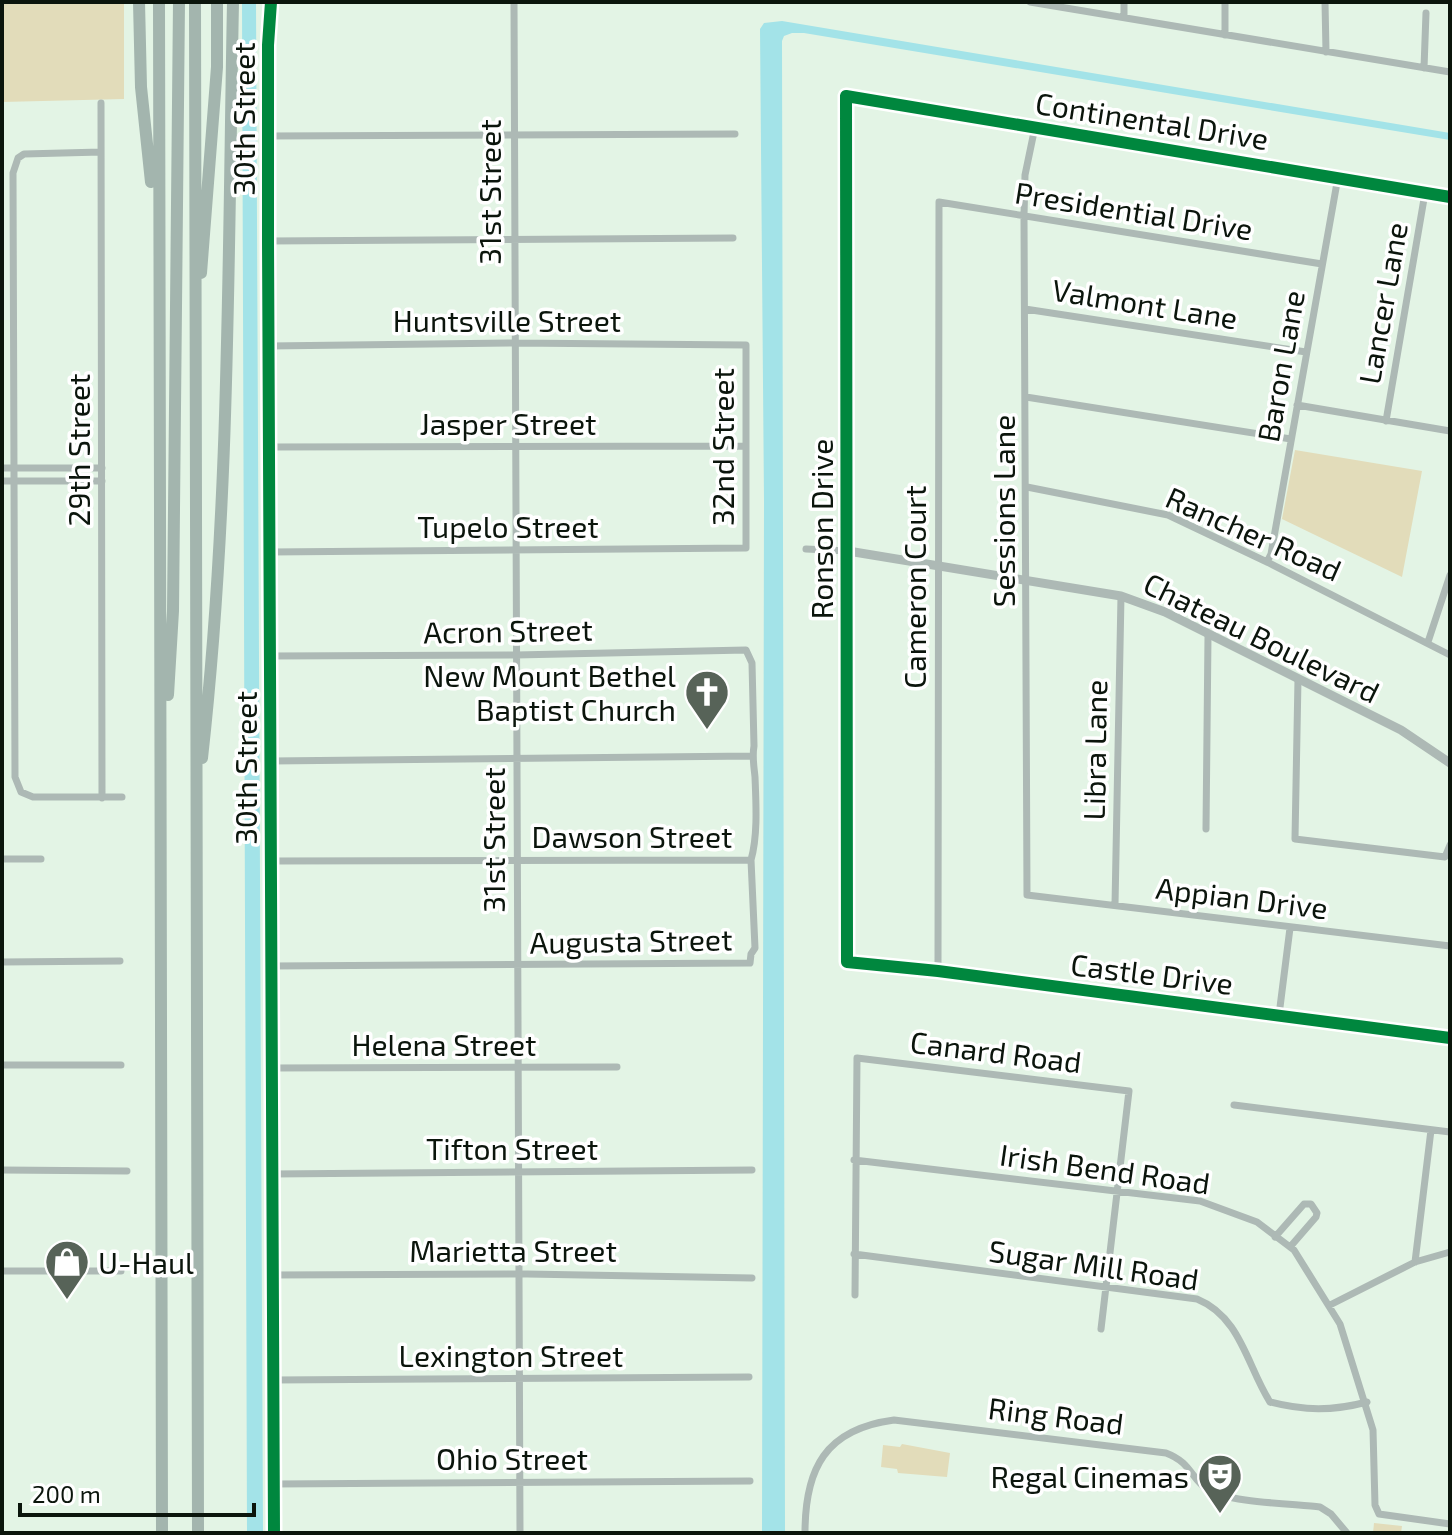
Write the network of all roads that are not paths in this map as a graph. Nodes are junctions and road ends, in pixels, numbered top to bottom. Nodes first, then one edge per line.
1 (139, 2) edge
2 (159, 2) edge
3 (179, 2) edge
4 (195, 2) edge
5 (217, 2) edge
6 (233, 2) edge
7 (271, 2) edge
8 (514, 2) edge
9 (1030, 2) edge
10 (1124, 2) edge
11 (1225, 2) edge
12 (1325, 2) edge
13 (1426, 13) dead end
14 (1124, 17) junction
15 (1225, 35) junction
16 (1326, 52) junction
17 (1424, 68) junction
18 (1450, 72) edge
19 (846, 96) joint
20 (101, 103) dead end
21 (1035, 127) junction
22 (735, 134) dead end
23 (268, 136) junction
24 (513, 136) junction
25 (101, 152) junction
26 (1338, 177) junction
27 (1425, 193) junction
28 (1450, 197) edge
29 (939, 202) joint
30 (157, 207) junction
31 (1024, 216) junction
32 (733, 238) dead end
33 (513, 240) junction
34 (268, 241) junction
35 (1322, 264) junction
36 (1025, 309) junction
37 (196, 316) junction
38 (513, 343) junction
39 (746, 345) joint
40 (269, 346) junction
41 (1306, 352) junction
42 (1026, 397) junction
43 (1297, 405) junction
44 (1386, 421) junction
45 (1450, 431) edge
46 (1291, 439) junction
47 (746, 446) junction
48 (269, 447) junction
49 (514, 447) junction
50 (2, 468) edge
51 (14, 468) junction
52 (102, 468) junction
53 (2, 481) edge
54 (14, 481) junction
55 (102, 481) junction
56 (1027, 487) junction
57 (746, 548) joint
58 (806, 549) dead end
59 (515, 551) junction
60 (848, 551) junction
61 (270, 552) junction
62 (1267, 562) junction
63 (939, 566) junction
64 (1450, 575) edge
65 (1028, 581) junction
66 (1121, 596) junction
67 (1208, 636) junction
68 (1428, 642) junction
69 (516, 655) junction
70 (1450, 655) edge
71 (271, 656) junction
72 (1298, 679) junction
73 (752, 756) junction
74 (516, 757) junction
75 (271, 761) junction
76 (1450, 763) edge
77 (161, 796) junction
78 (122, 797) dead end
79 (102, 798) junction
80 (195, 817) junction
81 (1206, 829) dead end
82 (1450, 845) edge
83 (2, 859) edge
84 (41, 859) dead end
85 (517, 860) junction
86 (751, 860) junction
87 (272, 861) junction
88 (1027, 895) joint
89 (1115, 905) junction
90 (1290, 928) junction
91 (1450, 946) edge
92 (120, 961) dead end
93 (2, 962) edge
94 (847, 962) joint
95 (517, 965) junction
96 (272, 966) junction
97 (938, 971) junction
98 (1279, 1015) junction
99 (1450, 1038) edge
100 (2, 1065) edge
101 (121, 1065) dead end
102 (617, 1067) dead end
103 (272, 1068) junction
104 (518, 1068) junction
105 (1234, 1105) dead end
106 (1431, 1130) junction
107 (1450, 1132) edge
108 (854, 1160) junction
109 (2, 1170) edge
110 (752, 1170) dead end
111 (127, 1171) dead end
112 (519, 1171) junction
113 (272, 1174) junction
114 (1118, 1190) junction
115 (1275, 1237) junction
116 (1290, 1247) junction
117 (1450, 1252) edge
118 (854, 1254) junction
119 (1415, 1262) junction
120 (2, 1271) edge
121 (121, 1271) dead end
122 (519, 1274) junction
123 (272, 1275) junction
124 (752, 1278) dead end
125 (1107, 1287) junction
126 (855, 1295) dead end
127 (1330, 1305) junction
128 (1101, 1329) dead end
129 (749, 1377) dead end
130 (519, 1378) junction
131 (274, 1380) junction
132 (1367, 1402) junction
133 (750, 1481) dead end
134 (519, 1482) junction
135 (274, 1484) junction
136 (1450, 1524) edge
137 (162, 1533) edge
138 (198, 1533) edge
139 (274, 1533) edge
140 (520, 1533) edge
141 (805, 1533) edge
142 (1347, 1533) edge

1 - 30 highway
2 - 30 highway
3 - 77 highway
4 - 37 highway
5 - 37 highway
6 - 80 highway
7 - 23 street, 30th Street
8 - 24 street, 31st Street
9 - 14 street
10 - 14 street
11 - 15 street
12 - 16 street
13 - 17 street
14 - 15 street
15 - 16 street
16 - 17 street
17 - 18 street
19 - 21 street, Continental Drive
19 - 60 street, Ronson Drive
20 - 25 street, 29th Street
21 - 26 street, Continental Drive
21 - 31 street, Sessions Lane
22 - 24 street
23 - 24 street
23 - 34 street, 30th Street
24 - 33 street, 31st Street
25 - 51 street
25 - 52 street, 29th Street
26 - 27 street, Continental Drive
26 - 35 street, Baron Lane
27 - 28 street, Continental Drive
27 - 44 street, Lancer Lane
29 - 31 street, Presidential Drive
29 - 63 street, Cameron Court
30 - 77 highway
31 - 35 street, Presidential Drive
31 - 36 street, Sessions Lane
32 - 33 street
33 - 34 street
33 - 38 street, 31st Street
34 - 40 street, 30th Street
35 - 41 street, Baron Lane
36 - 41 street, Valmont Lane
36 - 42 street, Sessions Lane
37 - 80 highway
38 - 39 street, Huntsville Street
38 - 40 street, Huntsville Street
38 - 49 street, 31st Street
39 - 47 street, 32nd Street
40 - 48 street, 30th Street
41 - 43 street, Baron Lane
42 - 46 street
42 - 56 street, Sessions Lane
43 - 44 street
43 - 46 street, Baron Lane
44 - 45 street
46 - 62 street, Baron Lane
47 - 49 street, Jasper Street
47 - 57 street, 32nd Street
48 - 49 street, Jasper Street
48 - 61 street, 30th Street
49 - 59 street, 31st Street
50 - 51 street
51 - 52 street
51 - 54 street
52 - 55 street, 29th Street
53 - 54 street
54 - 55 street
54 - 79 street
55 - 79 street, 29th Street
56 - 62 street, Rancher Road
56 - 65 street, Sessions Lane
57 - 59 street, Tupelo Street
58 - 60 street, Chateau Boulevard
59 - 61 street, Tupelo Street
59 - 69 street, 31st Street
60 - 63 street, Chateau Boulevard
60 - 94 street, Ronson Drive
61 - 71 street, 30th Street
62 - 68 street, Rancher Road
63 - 65 street, Chateau Boulevard
63 - 97 street, Cameron Court
64 - 68 street
65 - 66 street, Chateau Boulevard
65 - 88 street, Sessions Lane
66 - 67 street, Chateau Boulevard
66 - 89 street, Libra Lane
67 - 72 street, Chateau Boulevard
67 - 81 street
68 - 70 street, Rancher Road
69 - 71 street, Acron Street
69 - 73 street, Acron Street
69 - 74 street, 31st Street
71 - 75 street, 30th Street
72 - 76 street, Chateau Boulevard
72 - 82 street
73 - 74 street
73 - 86 street
74 - 75 street
74 - 85 street, 31st Street
75 - 87 street, 30th Street
77 - 137 highway
78 - 79 street
80 - 138 highway
83 - 84 street
85 - 86 street, Dawson Street
85 - 87 street, Dawson Street
85 - 95 street, 31st Street
86 - 95 street, Augusta Street
87 - 96 street, 30th Street
88 - 89 street, Appian Drive
89 - 90 street, Appian Drive
90 - 91 street, Appian Drive
90 - 98 street
92 - 93 street
94 - 97 street, Castle Drive
95 - 96 street, Augusta Street
95 - 104 street, 31st Street
96 - 103 street, 30th Street
97 - 98 street, Castle Drive
98 - 99 street, Castle Drive
100 - 101 street
102 - 104 street, Helena Street
103 - 104 street, Helena Street
103 - 113 street, 30th Street
104 - 112 street, 31st Street
105 - 106 street
106 - 107 street
106 - 119 street
108 - 114 street, Irish Bend Road
108 - 114 street, Canard Road
108 - 118 street
109 - 111 street
110 - 112 street, Tifton Street
112 - 113 street, Tifton Street
112 - 122 street, 31st Street
113 - 123 street, 30th Street
114 - 115 street, Irish Bend Road
114 - 125 street
115 - 116 street, Irish Bend Road
115 - 116 street
116 - 127 street, Irish Bend Road
117 - 119 street
118 - 125 street, Sugar Mill Road
118 - 126 street
119 - 127 street
120 - 121 street
122 - 123 street, Marietta Street
122 - 124 street, Marietta Street
122 - 130 street, 31st Street
123 - 131 street, 30th Street
125 - 128 street
125 - 132 street, Sugar Mill Road
127 - 132 street, Irish Bend Road
129 - 130 street, Lexington Street
130 - 131 street, Lexington Street
130 - 134 street, 31st Street
131 - 135 street, 30th Street
132 - 136 street, Irish Bend Road
133 - 134 street, Ohio Street
134 - 135 street, Ohio Street
134 - 140 street, 31st Street
135 - 139 street, 30th Street
141 - 142 street, Ring Road

